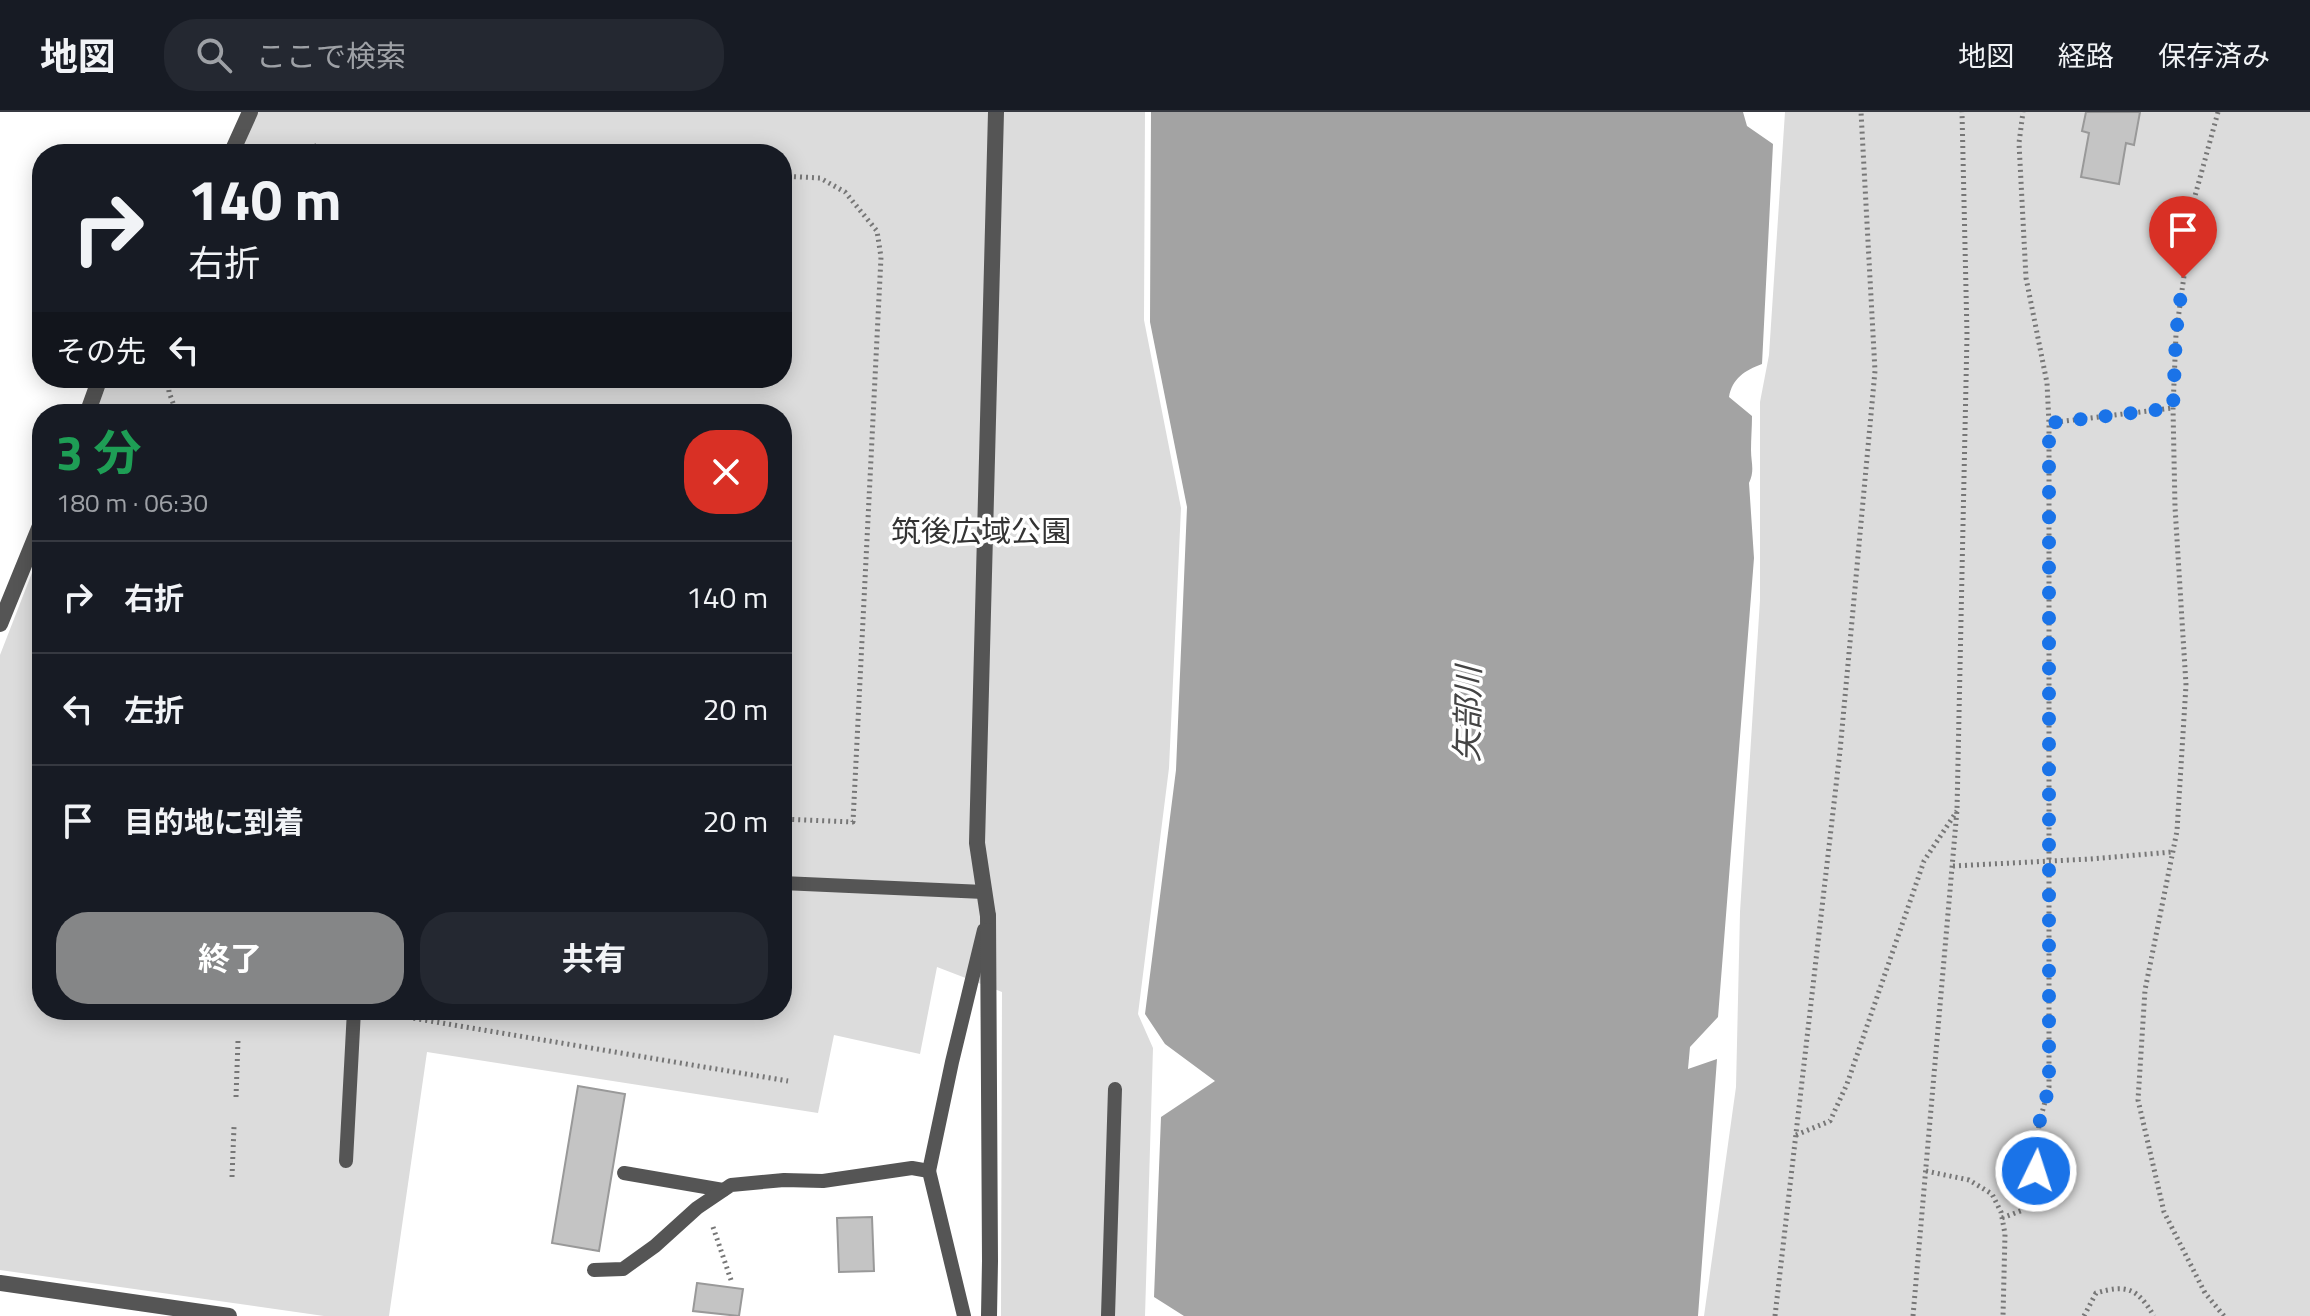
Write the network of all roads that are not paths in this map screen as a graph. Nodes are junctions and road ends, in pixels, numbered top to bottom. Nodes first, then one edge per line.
1 (250, 112) edge
2 (996, 112) edge
3 (236, 144) edge
4 (32, 546) edge
5 (0, 624) edge
6 (792, 883) edge
7 (984, 892) junction
8 (988, 916) junction
9 (353, 1020) edge
10 (1115, 1089) dead end
11 (346, 1161) dead end
12 (929, 1171) junction
13 (624, 1173) dead end
14 (723, 1190) junction
15 (594, 1270) dead end
16 (0, 1283) edge
17 (229, 1316) edge
18 (964, 1316) edge
19 (989, 1316) edge
20 (1108, 1316) edge

1 - 3 street
2 - 7 street
4 - 5 street
6 - 7 lane
7 - 8 street
8 - 12 lane
8 - 19 street
9 - 11 lane
10 - 20 lane
12 - 14 lane
12 - 18 lane
13 - 14 lane
14 - 15 lane
16 - 17 street

